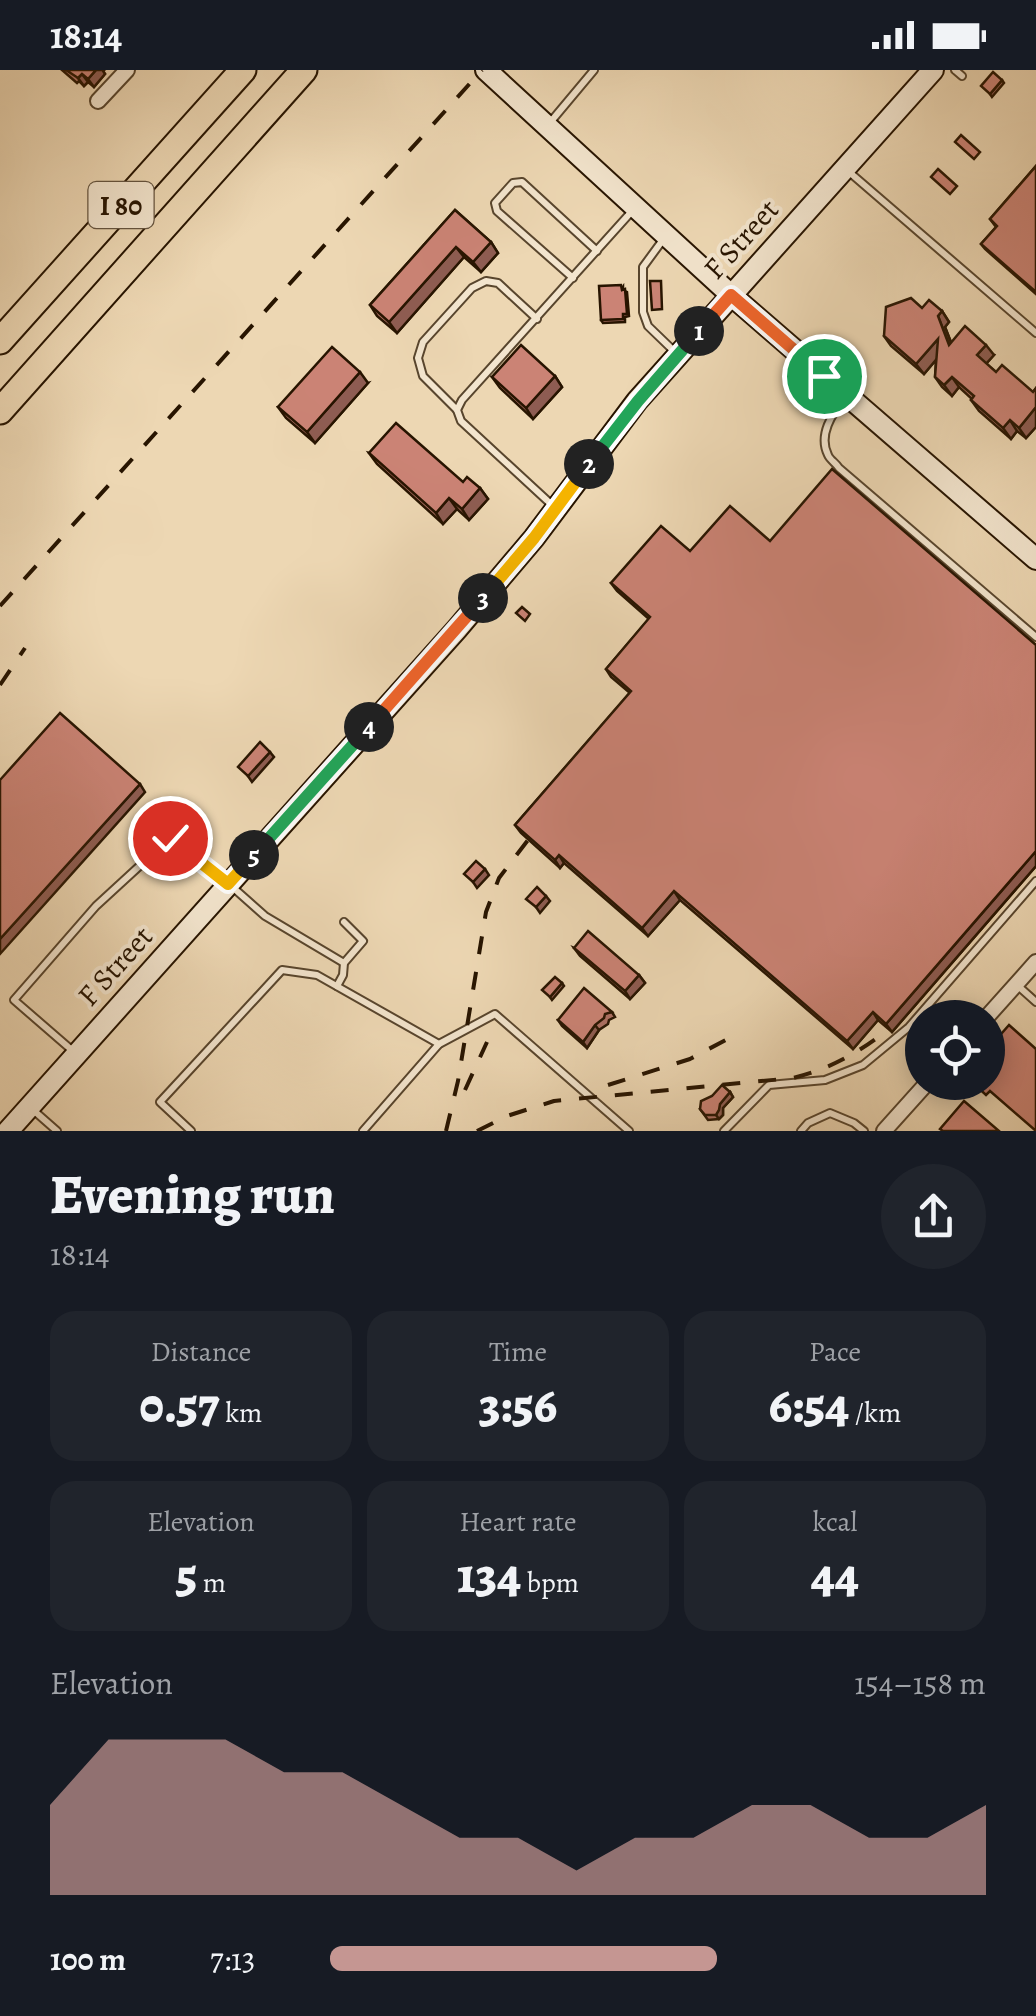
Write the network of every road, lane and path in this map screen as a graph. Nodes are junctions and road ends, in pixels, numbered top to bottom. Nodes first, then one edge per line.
1 (126, 70) edge
2 (243, 70) edge
3 (304, 70) edge
4 (486, 70) edge
5 (594, 70) edge
6 (933, 70) edge
7 (98, 102) dead end
8 (540, 119) junction
9 (845, 168) junction
10 (635, 208) junction
11 (666, 236) junction
12 (597, 251) junction
13 (573, 278) junction
14 (731, 295) junction
15 (537, 319) junction
16 (1036, 333) edge
17 (0, 341) edge
18 (678, 355) junction
19 (847, 395) junction
20 (0, 410) edge
21 (456, 410) junction
22 (556, 509) junction
23 (1036, 559) edge
24 (1036, 637) edge
25 (1036, 881) edge
26 (228, 884) junction
27 (344, 922) dead end
28 (1036, 962) edge
29 (344, 963) junction
30 (1016, 984) junction
31 (337, 986) junction
32 (1002, 1000) edge
33 (1036, 1002) edge
34 (439, 1044) junction
35 (77, 1054) junction
36 (912, 1100) edge
37 (30, 1107) junction
38 (8, 1131) edge
39 (58, 1131) edge
40 (191, 1131) edge
41 (364, 1131) edge
42 (629, 1131) edge
43 (724, 1131) edge
44 (801, 1131) edge
45 (864, 1131) edge
46 (884, 1131) edge

1 - 7 street
2 - 17 highway, I 80
3 - 20 highway, I 80
4 - 8 street
5 - 8 lane
6 - 9 street, F Street
8 - 10 street
9 - 14 street, F Street
9 - 16 lane
10 - 11 street
10 - 12 lane
11 - 14 street
11 - 18 lane
12 - 13 lane
12 - 13 lane
13 - 15 lane
14 - 18 street, F Street
14 - 19 street
15 - 21 lane
15 - 21 lane
18 - 22 street, F Street
19 - 23 street
19 - 24 lane
21 - 22 lane
22 - 26 street, F Street
25 - 43 lane
26 - 29 lane
26 - 35 street, F Street
26 - 35 lane
27 - 29 lane
28 - 30 street
29 - 31 lane
30 - 32 street
30 - 33 lane
31 - 34 lane
31 - 40 lane
34 - 41 lane
34 - 42 lane
35 - 37 street, F Street
36 - 46 street
37 - 38 street, F Street
37 - 39 lane
44 - 45 lane

